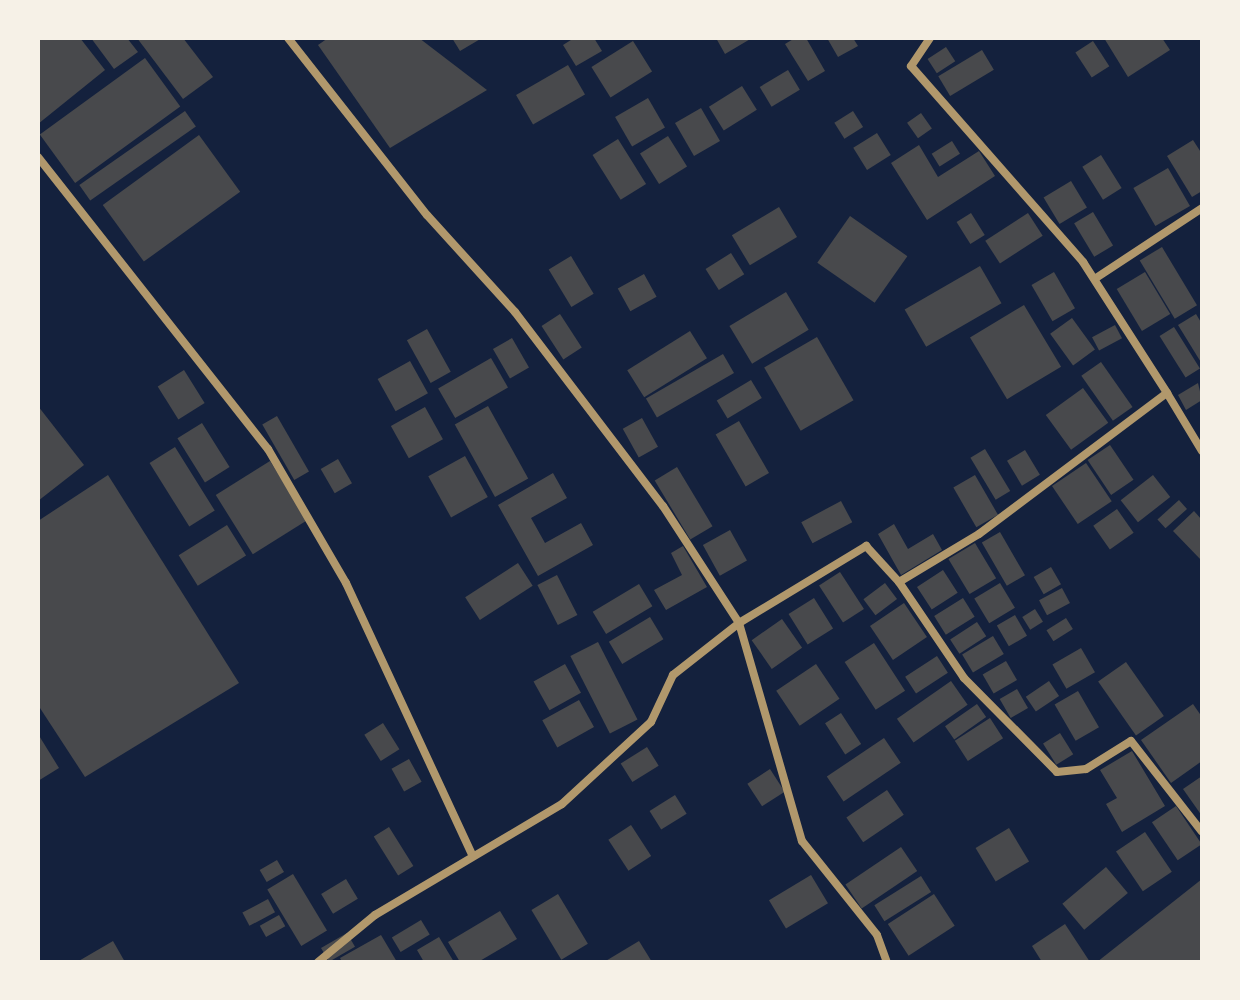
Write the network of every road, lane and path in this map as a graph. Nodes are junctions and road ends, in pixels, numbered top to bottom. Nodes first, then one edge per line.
1 (288, 38) edge
2 (930, 38) edge
3 (38, 157) edge
4 (1202, 208) edge
5 (1096, 278) junction
6 (1167, 393) junction
7 (1202, 451) edge
8 (899, 582) junction
9 (739, 623) junction
10 (1202, 832) edge
11 (472, 854) junction
12 (318, 962) edge
13 (887, 962) edge

1 - 9 street
2 - 5 street
3 - 11 street
4 - 5 street
5 - 6 street
6 - 7 street
6 - 8 street
8 - 9 street
8 - 10 street
9 - 11 street
9 - 13 street
11 - 12 street

